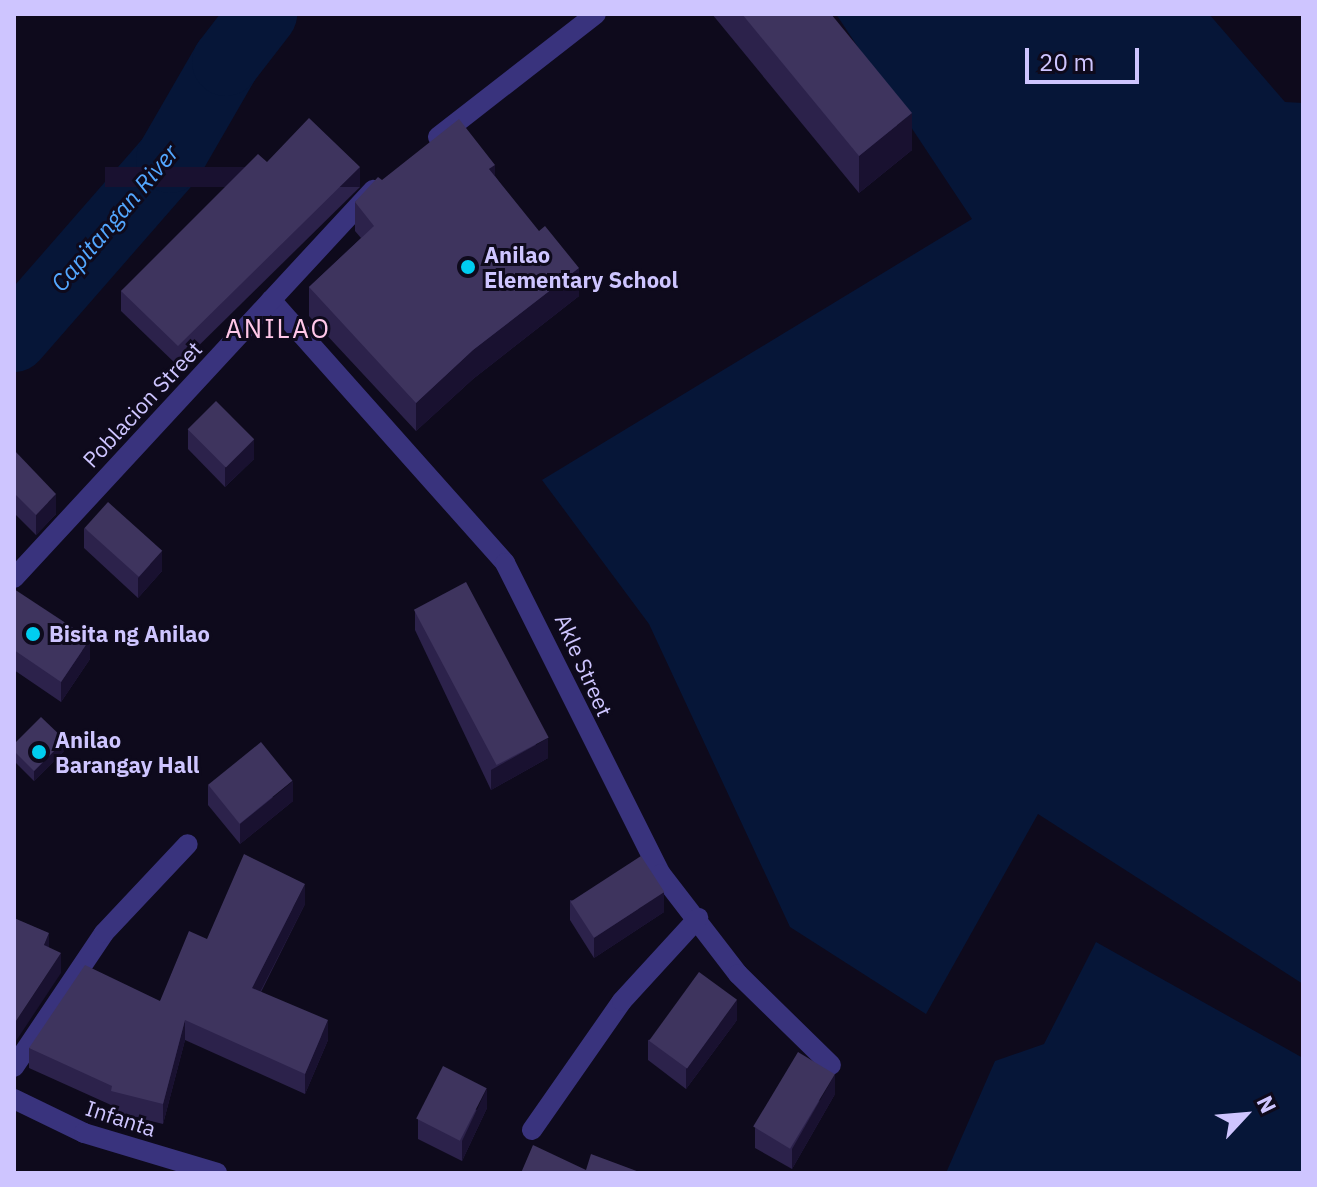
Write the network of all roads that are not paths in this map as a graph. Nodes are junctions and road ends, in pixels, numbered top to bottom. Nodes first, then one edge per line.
1 (596, 14) edge
2 (422, 150) edge
3 (385, 179) edge
4 (271, 300) junction
5 (14, 578) edge
6 (188, 844) dead end
7 (698, 918) junction
8 (831, 1065) dead end
9 (14, 1067) edge
10 (14, 1099) edge
11 (532, 1130) dead end
12 (217, 1173) edge

1 - 2 street
3 - 4 street, Poblacion Street
4 - 5 street, Poblacion Street
4 - 7 street, Akle Street
6 - 9 street
7 - 8 street, Akle Street
7 - 11 street
10 - 12 street, Infanta

